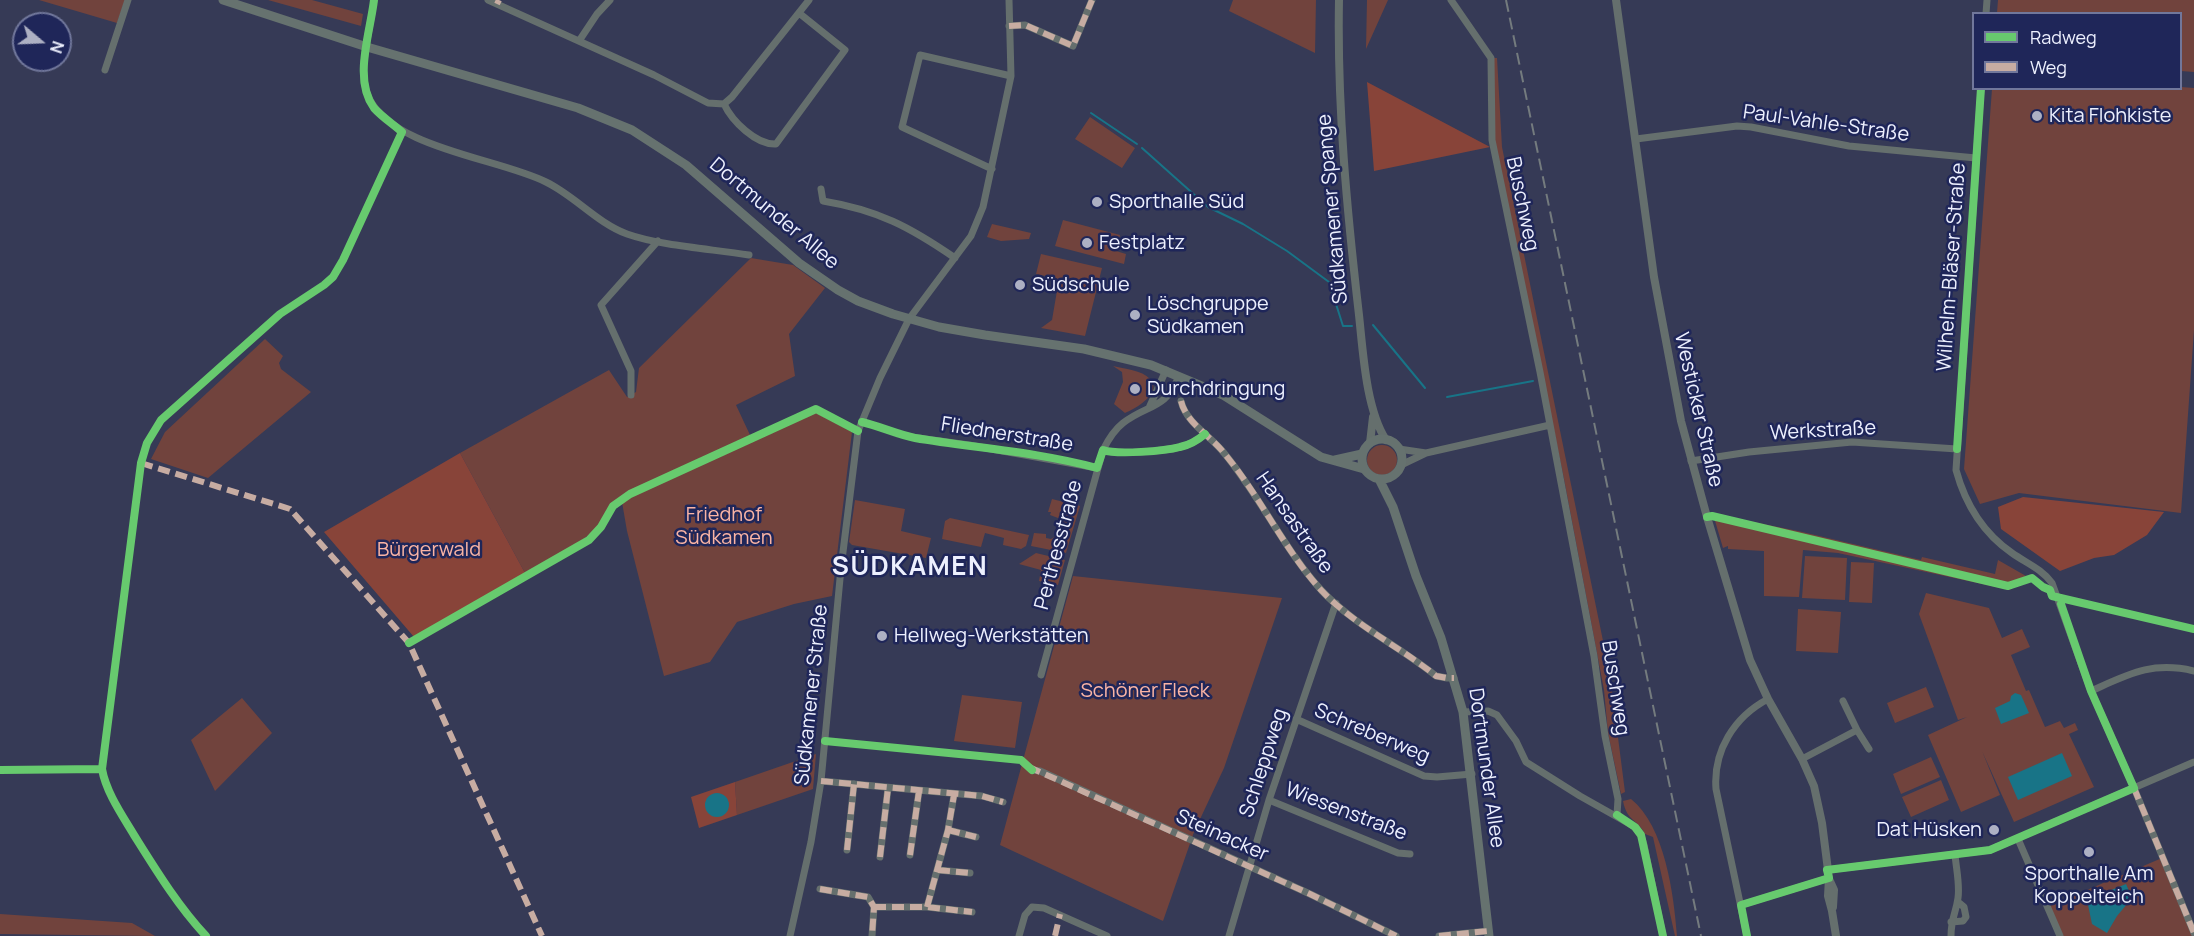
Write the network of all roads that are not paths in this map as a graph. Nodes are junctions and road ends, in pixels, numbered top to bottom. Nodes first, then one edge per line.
1 (128, 0) edge
2 (223, 0) edge
3 (374, 0) edge
4 (488, 0) edge
5 (610, 0) edge
6 (809, 0) edge
7 (1009, 0) edge
8 (1092, 0) edge
9 (1339, 0) edge
10 (1451, 0) edge
11 (1616, 0) edge
12 (498, 2) edge
13 (799, 13) junction
14 (1009, 26) junction
15 (579, 41) junction
16 (367, 47) junction
17 (105, 70) dead end
18 (1011, 76) junction
19 (1981, 90) edge
20 (724, 104) junction
21 (1636, 139) junction
22 (1976, 158) junction
23 (992, 169) junction
24 (821, 189) dead end
25 (658, 241) junction
26 (749, 255) dead end
27 (955, 258) junction
28 (909, 319) junction
29 (1166, 370) junction
30 (1179, 376) junction
31 (631, 395) dead end
32 (1181, 401) dead end
33 (1149, 408) junction
34 (1374, 413) junction
35 (1550, 425) junction
36 (1205, 434) junction
37 (911, 437) dead end
38 (1386, 440) junction
39 (1371, 443) junction
40 (1957, 448) junction
41 (1399, 449) junction
42 (1103, 450) junction
43 (1426, 453) junction
44 (1362, 454) junction
45 (1333, 461) junction
46 (1691, 461) junction
47 (1401, 465) junction
48 (1097, 468) junction
49 (1364, 469) junction
50 (1392, 477) junction
51 (1379, 479) junction
52 (1393, 507) junction
53 (1336, 603) junction
54 (2194, 671) edge
55 (1041, 675) dead end
56 (1454, 678) junction
57 (2091, 691) junction
58 (1768, 699) junction
59 (1843, 701) dead end
60 (1463, 712) junction
61 (1296, 719) junction
62 (1857, 730) junction
63 (1869, 749) dead end
64 (1802, 759) junction
65 (2194, 762) edge
66 (1032, 770) dead end
67 (1472, 774) junction
68 (821, 781) junction
69 (854, 784) junction
70 (888, 788) junction
71 (2134, 788) junction
72 (919, 791) junction
73 (954, 795) junction
74 (1269, 800) junction
75 (1003, 802) dead end
76 (1617, 815) junction
77 (948, 830) junction
78 (976, 837) dead end
79 (2018, 839) junction
80 (848, 850) dead end
81 (1410, 854) dead end
82 (1955, 854) junction
83 (910, 855) dead end
84 (880, 857) dead end
85 (1248, 867) junction
86 (938, 870) junction
87 (970, 873) dead end
88 (1828, 874) junction
89 (820, 889) dead end
90 (1958, 902) junction
91 (1741, 905) junction
92 (874, 907) junction
93 (927, 907) junction
94 (972, 912) dead end
95 (1951, 922) junction
96 (1488, 933) edge
97 (2194, 933) edge
98 (790, 936) edge
99 (872, 936) edge
100 (1019, 936) edge
101 (1107, 936) edge
102 (1229, 936) edge
103 (1396, 936) edge
104 (1439, 936) edge
105 (1663, 936) edge
106 (1747, 936) edge
107 (1836, 936) edge
108 (1951, 936) edge
109 (2060, 936) edge

1 - 17 street
2 - 16 main road, Dortmunder Allee
3 - 16 street
4 - 12 street
5 - 15 street
6 - 13 street
7 - 14 street, Südkamener Straße
8 - 14 street
9 - 34 street, Südkamener Spange
10 - 35 street, Buschweg
11 - 21 street, Westicker Straße
12 - 15 street
13 - 20 street
13 - 20 street
14 - 18 street, Südkamener Straße
15 - 20 street
16 - 25 street
16 - 28 main road, Dortmunder Allee
18 - 23 street, Südkamener Straße
18 - 23 street
19 - 22 street, Wilhelm-Bläser-Straße
21 - 22 street, Paul-Vahle-Straße
21 - 46 street, Westicker Straße
22 - 40 street, Wilhelm-Bläser-Straße
23 - 27 street, Südkamener Straße
24 - 27 street
25 - 26 street
25 - 31 street
27 - 28 street, Südkamener Straße
28 - 29 main road, Dortmunder Allee
28 - 68 street, Südkamener Straße
29 - 30 main road, Dortmunder Allee
29 - 33 street
30 - 33 street, Perthesstraße
30 - 45 main road, Dortmunder Allee
32 - 36 street, Hansastraße
33 - 42 street, Perthesstraße
34 - 38 street
34 - 39 street
35 - 43 street
35 - 76 street, Buschweg
36 - 42 street
36 - 53 street, Hansastraße
37 - 48 street, Fliednerstraße
38 - 39 main road
38 - 41 main road
39 - 44 main road
40 - 46 street, Werkstraße
40 - 57 street, Wilhelm-Bläser-Straße
41 - 43 street
41 - 47 main road
42 - 48 street, Perthesstraße
43 - 47 street
44 - 45 main road
44 - 49 main road
45 - 49 main road, Dortmunder Allee
46 - 58 street, Westicker Straße
47 - 50 main road
48 - 55 street, Perthesstraße
49 - 51 main road
50 - 51 main road
50 - 52 main road, Dortmunder Allee
51 - 52 main road, Dortmunder Allee
52 - 56 main road, Dortmunder Allee
53 - 56 street, Hansastraße
53 - 61 street, Schleppweg
54 - 57 street
56 - 60 main road, Dortmunder Allee
57 - 71 street, Wilhelm-Bläser-Straße
58 - 64 street, Westicker Straße
58 - 91 street
59 - 62 street
60 - 67 main road, Dortmunder Allee
60 - 76 street
61 - 67 street, Schreberweg
61 - 74 street, Schleppweg
62 - 63 street
62 - 64 street
64 - 88 street, Westicker Straße
65 - 71 street
66 - 85 street, Steinacker
67 - 96 main road, Dortmunder Allee
68 - 69 street
68 - 98 street, Südkamener Straße
69 - 70 street
69 - 80 street
70 - 72 street
70 - 84 street
71 - 79 street
71 - 97 street, Wilhelm-Bläser-Straße
72 - 73 street
72 - 83 street
73 - 75 street
73 - 77 street
74 - 81 street, Wiesenstraße
74 - 85 street, Schleppweg
76 - 105 street
77 - 78 street
77 - 86 street
79 - 82 street
79 - 109 street
82 - 88 street
82 - 90 street
85 - 102 street, Schleppweg
85 - 103 street, Steinacker
86 - 87 street
86 - 93 street
88 - 91 street
88 - 107 street, Westicker Straße
89 - 92 street
90 - 95 street
90 - 95 street
91 - 106 street
92 - 93 street
92 - 99 street
93 - 94 street
95 - 108 street
96 - 104 street
100 - 101 street

